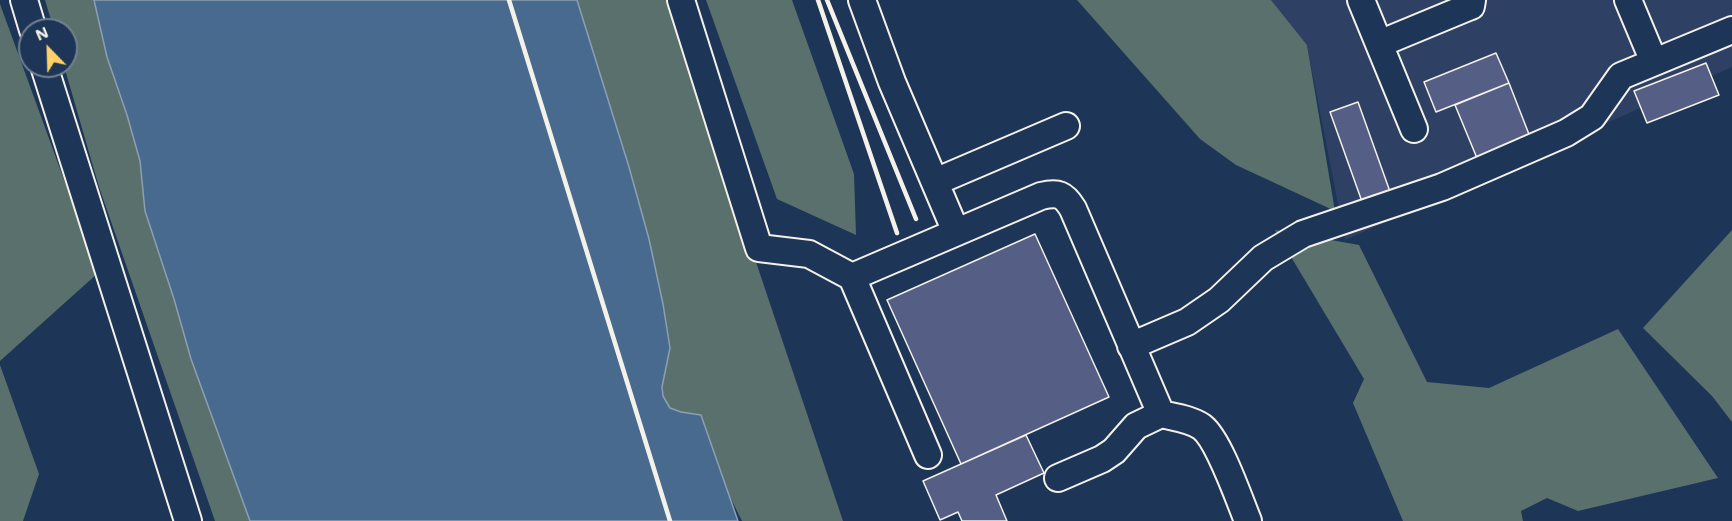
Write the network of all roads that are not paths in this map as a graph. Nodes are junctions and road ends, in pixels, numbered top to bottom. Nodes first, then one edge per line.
1 (24, 0) edge
2 (681, 0) edge
3 (862, 0) edge
4 (1472, 0) edge
5 (1628, 0) edge
6 (1365, 1) edge
7 (29, 18) edge
8 (1732, 30) edge
9 (1379, 44) junction
10 (1654, 62) junction
11 (49, 78) edge
12 (1066, 126) dead end
13 (1414, 129) dead end
14 (935, 182) junction
15 (956, 232) junction
16 (852, 277) junction
17 (1131, 346) junction
18 (1161, 414) junction
19 (928, 455) dead end
20 (1058, 478) dead end
21 (188, 521) edge
22 (1248, 521) edge

1 - 7 lane
2 - 16 lane
3 - 14 lane
4 - 9 lane
5 - 10 lane
6 - 9 lane
8 - 10 lane
9 - 13 lane
10 - 17 lane
11 - 21 lane
12 - 14 lane
14 - 15 lane
15 - 16 lane
15 - 17 lane
16 - 19 lane
17 - 18 lane
18 - 20 lane
18 - 22 lane

